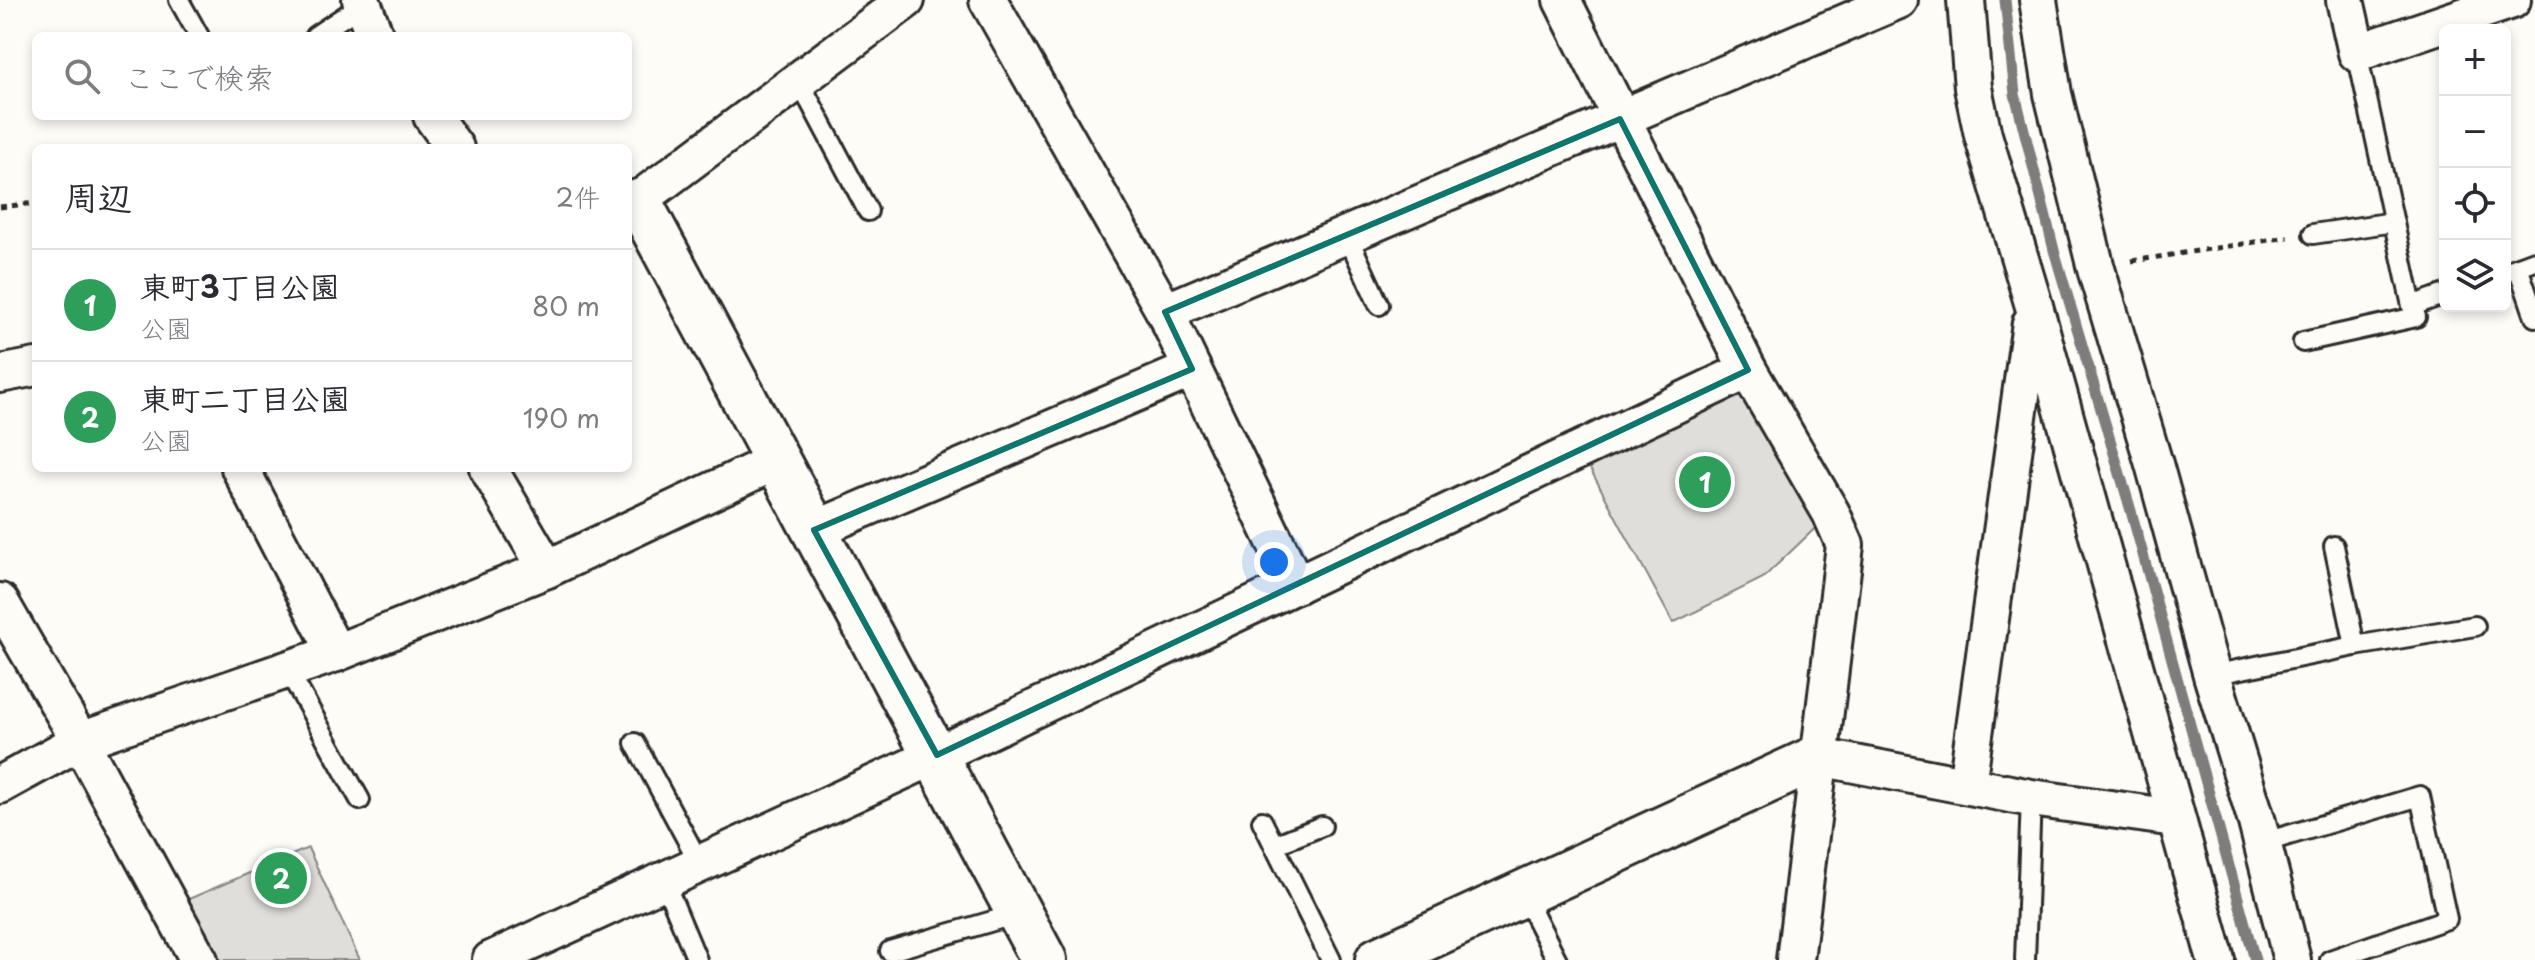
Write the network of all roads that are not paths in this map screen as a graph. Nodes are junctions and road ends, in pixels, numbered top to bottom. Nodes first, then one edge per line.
1 (179, 0) edge
2 (906, 0) edge
3 (988, 0) edge
4 (1562, 0) edge
5 (1899, 0) edge
6 (1966, 0) edge
7 (2038, 0) edge
8 (2345, 0) edge
9 (2512, 0) edge
10 (366, 13) edge
11 (197, 32) edge
12 (324, 32) edge
13 (2357, 53) junction
14 (799, 81) junction
15 (1620, 119) junction
16 (435, 120) edge
17 (452, 144) edge
18 (633, 205) edge
19 (868, 211) dead end
20 (2394, 222) junction
21 (2313, 234) road end
22 (1347, 235) junction
23 (2519, 266) edge
24 (2439, 296) edge
25 (1379, 305) dead end
26 (2034, 306) junction
27 (2412, 306) junction
28 (1165, 312) junction
29 (2535, 317) edge
30 (2303, 342) dead end
31 (32, 368) edge
32 (1192, 369) junction
33 (1748, 370) junction
34 (0, 374) edge
35 (776, 461) junction
36 (242, 472) edge
37 (490, 472) edge
38 (814, 530) junction
39 (2334, 546) dead end
40 (547, 569) junction
41 (1296, 585) junction
42 (0, 602) edge
43 (2475, 626) dead end
44 (2355, 646) junction
45 (336, 653) junction
46 (288, 670) junction
47 (2212, 675) junction
48 (80, 741) junction
49 (635, 743) dead end
50 (937, 755) junction
51 (1819, 757) junction
52 (0, 785) edge
53 (1967, 785) junction
54 (2031, 798) junction
55 (360, 800) dead end
56 (2175, 818) junction
57 (1262, 821) dead end
58 (1322, 826) dead end
59 (2262, 843) junction
60 (1274, 845) junction
61 (700, 864) junction
62 (664, 881) junction
63 (1523, 893) junction
64 (1020, 913) junction
65 (890, 951) dead end
66 (199, 960) edge
67 (491, 960) edge
68 (697, 960) edge
69 (1044, 960) edge
70 (1331, 960) edge
71 (1378, 960) edge
72 (1557, 960) edge
73 (1795, 960) edge
74 (2025, 960) edge
75 (2216, 960) edge
76 (2292, 960) edge
77 (2330, 960) edge

1 - 11 lane
2 - 14 street
3 - 28 street
4 - 15 street
5 - 15 street
6 - 26 street
7 - 47 street
8 - 13 street
9 - 13 street
10 - 12 lane
13 - 20 lane
14 - 18 street
14 - 19 lane
15 - 22 street
15 - 33 street
16 - 17 street
18 - 35 street
20 - 21 lane
20 - 27 lane
22 - 25 lane
22 - 28 street
23 - 29 lane
24 - 27 lane
26 - 53 street
26 - 56 street
27 - 30 lane
28 - 32 street
31 - 34 street
32 - 38 street
32 - 41 street
33 - 41 street
33 - 51 street
35 - 38 street
35 - 40 street
36 - 45 street
37 - 40 street
38 - 50 street
39 - 44 lane
40 - 45 street
41 - 50 street
42 - 48 street
43 - 44 lane
44 - 47 lane
45 - 46 street
46 - 48 street
46 - 55 lane
47 - 59 street
48 - 52 street
48 - 66 street
49 - 61 lane
50 - 61 street
50 - 64 street
51 - 53 street
51 - 63 street
51 - 73 street
53 - 54 street
54 - 56 street
54 - 74 lane
56 - 75 street
57 - 60 lane
58 - 60 lane
59 - 76 street
59 - 77 lane
60 - 70 lane
61 - 62 street
62 - 67 street
62 - 68 lane
63 - 71 street
63 - 72 lane
64 - 65 lane
64 - 69 street

